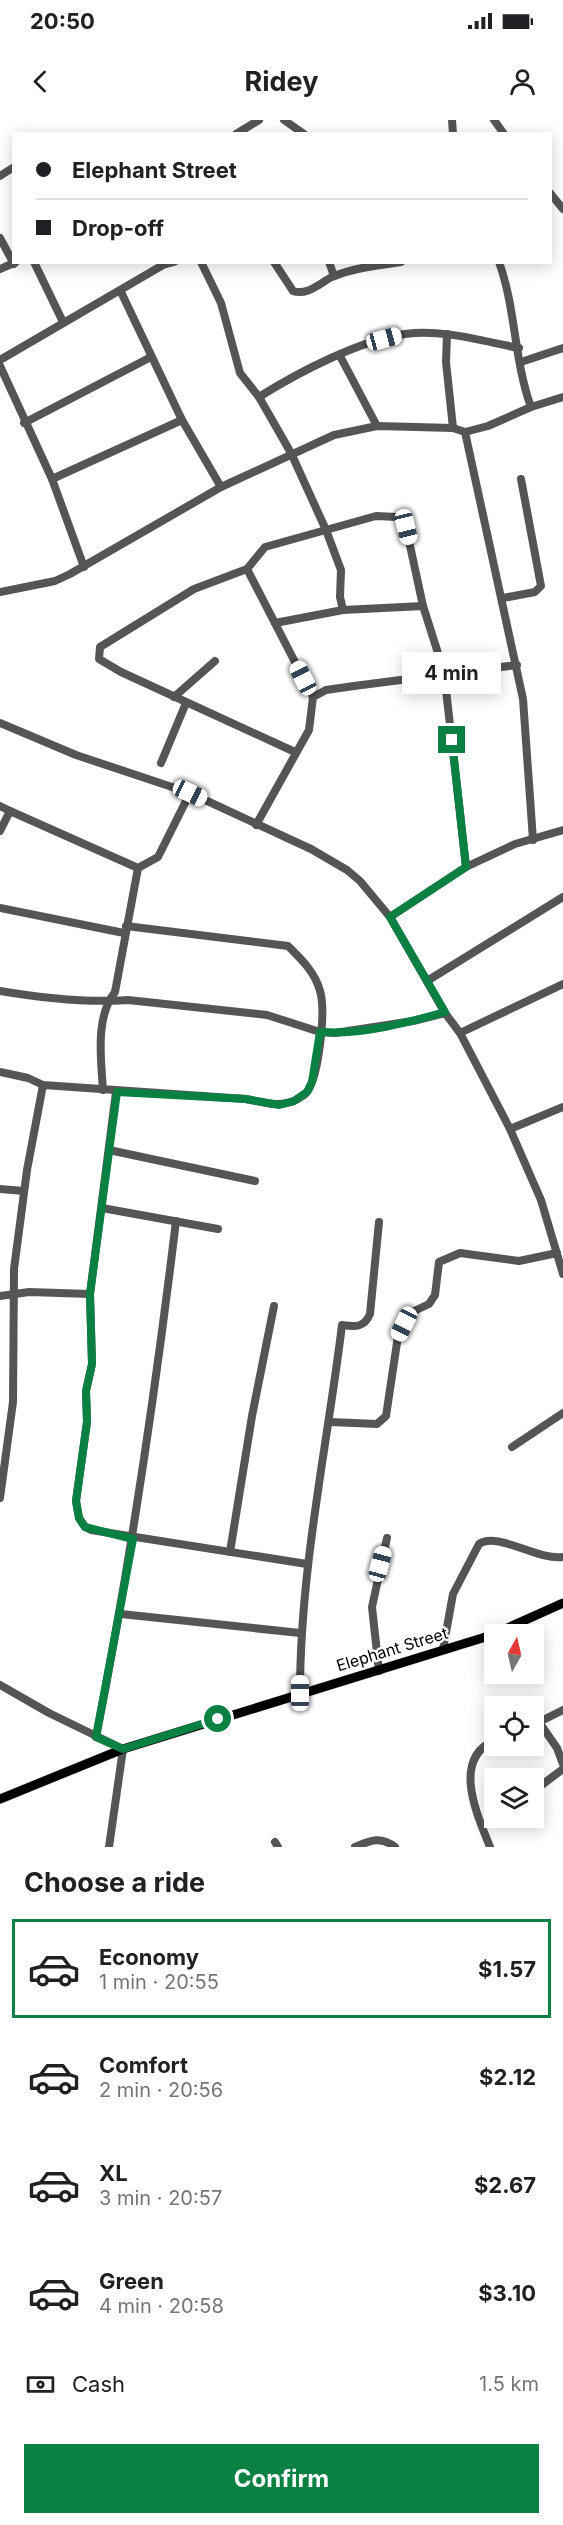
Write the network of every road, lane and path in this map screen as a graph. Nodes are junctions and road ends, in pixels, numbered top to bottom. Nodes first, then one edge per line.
1 (259, 120) edge
2 (284, 120) edge
3 (241, 132) edge
4 (301, 132) edge
5 (552, 194) edge
6 (563, 208) edge
7 (0, 238) edge
8 (12, 258) edge
9 (35, 264) edge
10 (167, 264) edge
11 (202, 264) edge
12 (275, 264) edge
13 (330, 264) edge
14 (391, 264) edge
15 (500, 264) edge
16 (334, 276) junction
17 (121, 292) junction
18 (63, 322) junction
19 (447, 334) junction
20 (519, 348) junction
21 (563, 348) edge
22 (340, 356) junction
23 (151, 357) junction
24 (0, 360) edge
25 (521, 362) junction
26 (0, 366) edge
27 (258, 397) junction
28 (563, 397) edge
29 (531, 407) junction
30 (182, 420) junction
31 (24, 423) junction
32 (378, 426) junction
33 (453, 428) junction
34 (465, 432) junction
35 (291, 453) junction
36 (52, 479) junction
37 (521, 479) dead end
38 (221, 487) junction
39 (326, 530) junction
40 (84, 567) junction
41 (247, 569) junction
42 (0, 589) edge
43 (502, 598) junction
44 (423, 606) junction
45 (343, 610) junction
46 (274, 622) junction
47 (215, 661) dead end
48 (517, 665) junction
49 (444, 672) junction
50 (174, 697) junction
51 (313, 697) junction
52 (186, 703) junction
53 (0, 723) edge
54 (295, 752) junction
55 (161, 763) dead end
56 (190, 793) junction
57 (0, 806) edge
58 (10, 812) junction
59 (256, 825) junction
60 (0, 831) edge
61 (563, 831) edge
62 (533, 840) junction
63 (466, 867) junction
64 (138, 868) junction
65 (563, 897) edge
66 (0, 908) edge
67 (390, 917) junction
68 (125, 929) junction
69 (427, 981) junction
70 (563, 984) edge
71 (0, 991) edge
72 (107, 1002) junction
73 (445, 1012) junction
74 (320, 1032) junction
75 (460, 1033) junction
76 (0, 1072) edge
77 (43, 1085) junction
78 (103, 1090) junction
79 (117, 1092) junction
80 (563, 1107) edge
81 (510, 1129) junction
82 (109, 1150) junction
83 (255, 1181) dead end
84 (0, 1189) edge
85 (24, 1191) junction
86 (102, 1208) junction
87 (176, 1221) junction
88 (379, 1222) dead end
89 (218, 1229) dead end
90 (559, 1256) edge
91 (563, 1274) edge
92 (14, 1294) junction
93 (90, 1294) junction
94 (0, 1296) edge
95 (274, 1306) dead end
96 (563, 1413) edge
97 (330, 1422) junction
98 (512, 1447) dead end
99 (0, 1498) edge
100 (387, 1538) dead end
101 (133, 1539) junction
102 (230, 1552) junction
103 (563, 1557) edge
104 (307, 1564) junction
105 (563, 1604) edge
106 (121, 1614) junction
107 (300, 1633) junction
108 (443, 1650) junction
109 (379, 1671) junction
110 (0, 1685) edge
111 (300, 1693) junction
112 (563, 1710) edge
113 (544, 1719) edge
114 (544, 1733) edge
115 (96, 1737) junction
116 (484, 1747) edge
117 (123, 1749) junction
118 (563, 1764) edge
119 (563, 1769) edge
120 (544, 1783) edge
121 (0, 1799) edge
122 (109, 1847) edge
123 (355, 1847) edge
124 (395, 1847) edge
125 (490, 1847) edge

1 - 3 street
2 - 4 street
5 - 6 street
7 - 8 street
9 - 18 street
10 - 17 street
11 - 27 street
12 - 16 street
13 - 16 street
14 - 16 street
15 - 20 street
17 - 18 street
17 - 23 street
18 - 24 street
19 - 20 street
19 - 22 street
19 - 33 street
20 - 25 street
21 - 25 street
22 - 27 street
22 - 32 street
23 - 30 street
23 - 31 street
25 - 29 street
26 - 31 street
27 - 35 street
28 - 29 street
29 - 34 street
30 - 36 street
30 - 38 street
31 - 36 street
32 - 33 street
32 - 35 street
33 - 34 street
34 - 43 street
35 - 38 street
35 - 39 street
36 - 40 street
37 - 43 street
38 - 40 street
39 - 41 street
39 - 44 street
39 - 45 street
40 - 42 street
41 - 46 street
41 - 50 street
43 - 48 street
44 - 45 street
44 - 49 street
45 - 46 street
46 - 51 street
47 - 50 street
48 - 49 street
48 - 62 street
49 - 51 street
49 - 63 street
50 - 52 street
51 - 54 street
52 - 54 street
52 - 55 street
53 - 56 street
54 - 59 street
56 - 59 street
56 - 64 street
57 - 58 street
58 - 60 street
58 - 64 street
59 - 67 street
61 - 62 street
62 - 63 street
63 - 67 street
64 - 68 street
65 - 69 street
66 - 68 street
67 - 69 street
68 - 72 street
68 - 74 street
69 - 73 street
70 - 75 street
71 - 72 street
72 - 74 street
72 - 78 street
73 - 74 street
73 - 75 street
74 - 79 street
75 - 81 street
76 - 77 street
77 - 78 street
77 - 85 street
78 - 79 street
79 - 82 street
80 - 81 street
81 - 90 street
82 - 83 street
82 - 86 street
84 - 85 street
85 - 92 street
86 - 87 street
86 - 93 street
87 - 89 street
87 - 101 street
88 - 97 street
90 - 91 street
90 - 97 street
92 - 93 street
92 - 94 street
92 - 99 street
93 - 101 street
95 - 102 street
96 - 98 street
97 - 104 street
100 - 109 street
101 - 102 street
101 - 106 street
102 - 104 street
103 - 108 street
104 - 107 street
105 - 108 main road, Elephant Street
106 - 107 street
106 - 115 street
107 - 111 street
108 - 109 main road, Elephant Street
109 - 111 main road, Elephant Street
110 - 115 street
111 - 117 main road, Elephant Street
112 - 113 street
114 - 118 street
115 - 117 street
116 - 125 street
117 - 121 main road, Elephant Street
117 - 122 street
119 - 120 street
123 - 124 street

